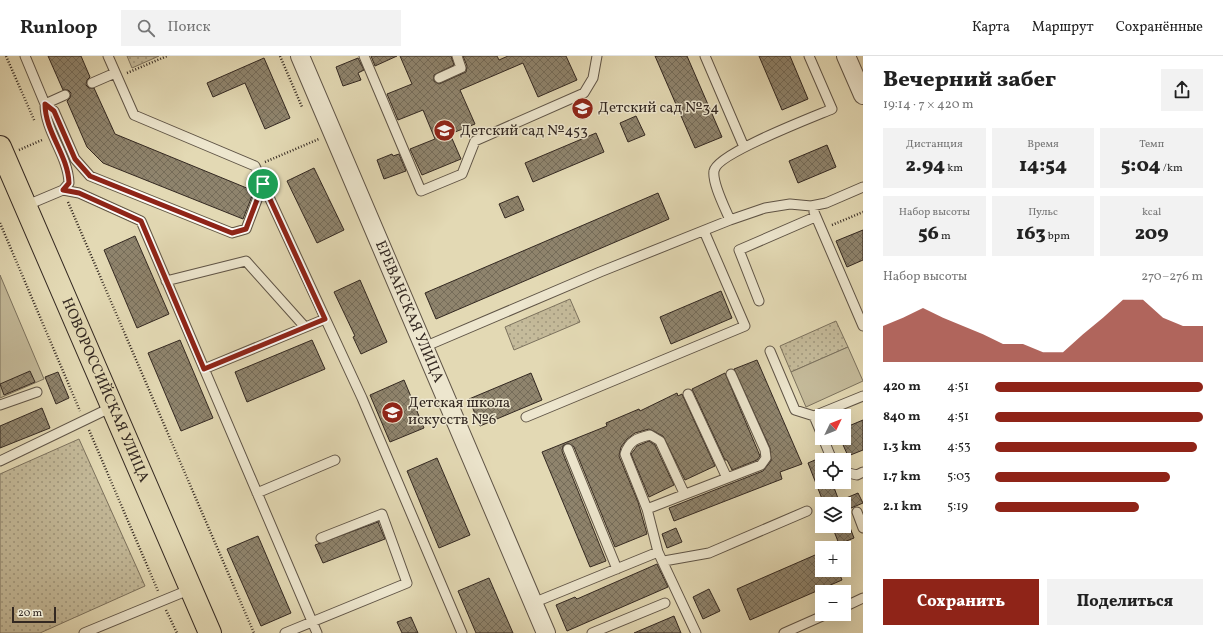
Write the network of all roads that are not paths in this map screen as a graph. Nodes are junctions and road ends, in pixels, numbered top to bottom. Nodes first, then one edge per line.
1 (25, 56) edge
2 (108, 56) edge
3 (300, 56) edge
4 (364, 56) edge
5 (457, 56) edge
6 (597, 56) edge
7 (705, 56) edge
8 (809, 56) edge
9 (846, 56) edge
10 (116, 75) junction
11 (439, 78) dead end
12 (92, 83) dead end
13 (65, 95) dead end
14 (863, 95) edge
15 (45, 104) junction
16 (0, 147) edge
17 (744, 147) junction
18 (263, 184) junction
19 (863, 187) edge
20 (63, 190) junction
21 (25, 206) junction
22 (811, 206) junction
23 (815, 217) junction
24 (730, 220) junction
25 (704, 231) junction
26 (166, 282) junction
27 (759, 301) dead end
28 (325, 319) junction
29 (863, 326) edge
30 (305, 327) junction
31 (424, 347) junction
32 (770, 351) dead end
33 (204, 369) junction
34 (731, 374) dead end
35 (37, 392) dead end
36 (688, 394) dead end
37 (863, 396) edge
38 (0, 405) edge
39 (112, 407) junction
40 (814, 416) joint
41 (526, 417) dead end
42 (568, 449) dead end
43 (335, 460) dead end
44 (0, 461) edge
45 (863, 472) edge
46 (851, 474) edge
47 (727, 478) junction
48 (257, 493) junction
49 (684, 494) junction
50 (647, 509) junction
51 (807, 511) dead end
52 (857, 512) dead end
53 (863, 528) edge
54 (321, 538) dead end
55 (658, 552) junction
56 (664, 561) junction
57 (617, 569) junction
58 (191, 589) junction
59 (863, 598) edge
60 (533, 603) junction
61 (665, 603) dead end
62 (851, 603) edge
63 (815, 619) edge
64 (312, 621) junction
65 (84, 633) edge
66 (210, 633) edge
67 (285, 633) edge
68 (317, 633) edge
69 (462, 633) edge
70 (546, 633) edge
71 (592, 633) edge
72 (696, 633) edge
73 (784, 633) edge

1 - 15 lane
2 - 10 lane
3 - 31 street, ЕРЕВАНСКАЯ УЛИЦА
4 - 6 lane
5 - 11 lane
7 - 17 lane
8 - 17 lane
9 - 14 street
10 - 12 lane
10 - 18 lane
13 - 15 lane
15 - 18 lane
15 - 20 lane
16 - 21 main road, НОВОРОССИЙСКАЯ УЛИЦА
17 - 24 lane
18 - 28 lane
19 - 22 lane
20 - 21 lane
20 - 26 lane
21 - 39 main road, НОВОРОССИЙСКАЯ УЛИЦА
22 - 23 lane
22 - 24 lane
23 - 27 lane
23 - 29 lane
24 - 25 lane
25 - 31 lane
25 - 41 lane
26 - 30 lane
26 - 33 lane
28 - 30 lane
28 - 69 lane
30 - 33 lane
31 - 60 street, ЕРЕВАНСКАЯ УЛИЦА
32 - 40 lane
33 - 48 lane
34 - 47 lane
35 - 38 lane
36 - 47 lane
37 - 40 lane
39 - 44 lane
39 - 58 main road, НОВОРОССИЙСКАЯ УЛИЦА
42 - 57 lane
43 - 48 lane
45 - 46 lane
47 - 49 lane
48 - 64 lane
49 - 50 lane
49 - 50 lane
50 - 55 lane
51 - 56 lane
52 - 53 lane
54 - 64 lane
55 - 56 lane
55 - 57 lane
56 - 72 lane
57 - 60 lane
58 - 65 lane
58 - 66 main road, НОВОРОССИЙСКАЯ УЛИЦА
59 - 62 lane
60 - 70 street, ЕРЕВАНСКАЯ УЛИЦА
61 - 71 lane
63 - 73 lane
64 - 67 lane
64 - 68 lane

